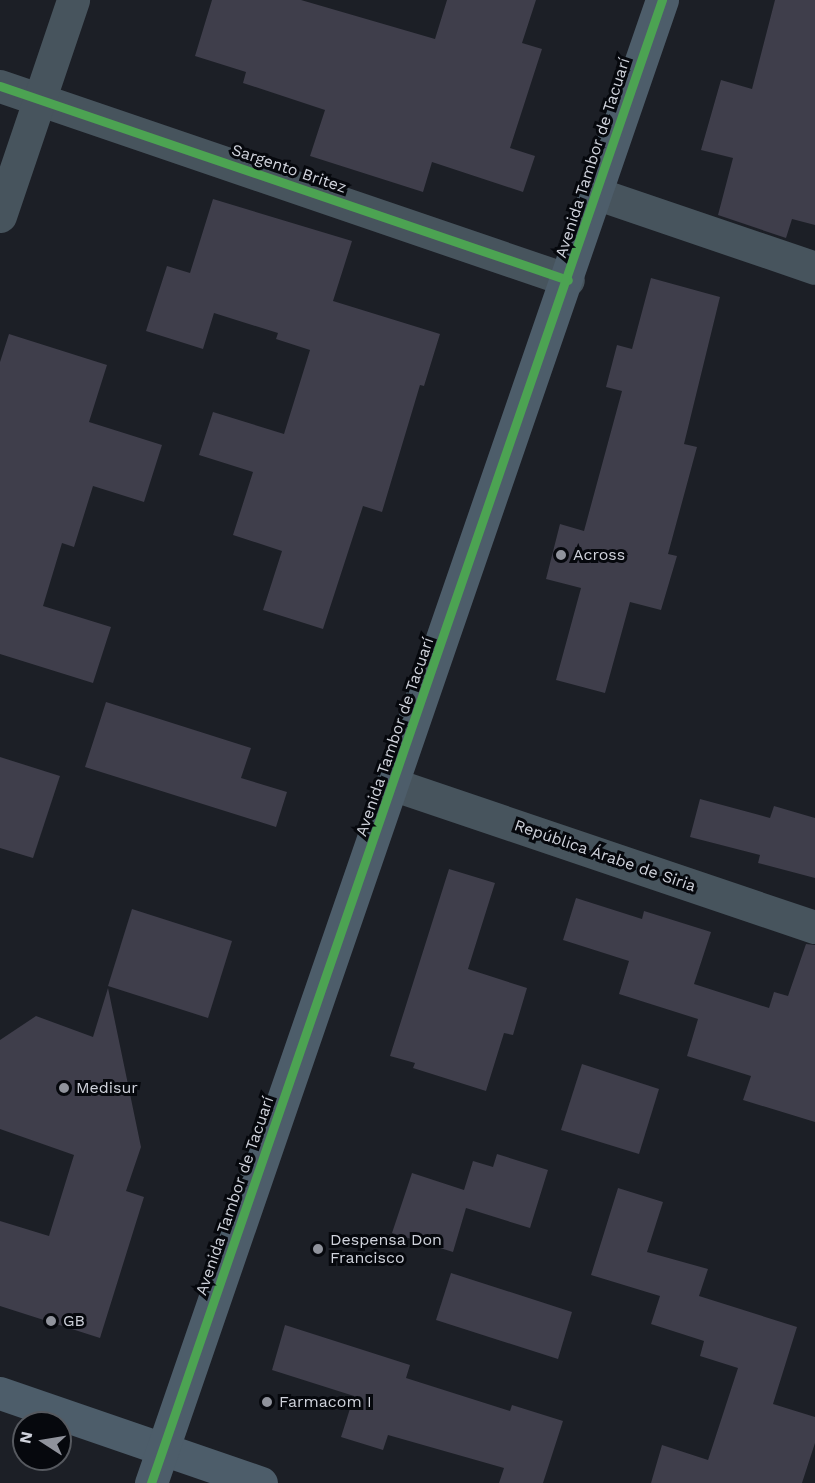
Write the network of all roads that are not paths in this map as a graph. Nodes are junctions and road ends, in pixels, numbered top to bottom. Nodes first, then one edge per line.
1 (73, 0) edge
2 (662, 0) edge
3 (0, 86) edge
4 (40, 99) junction
5 (596, 193) junction
6 (0, 216) edge
7 (815, 268) edge
8 (568, 280) junction
9 (394, 785) junction
10 (815, 927) edge
11 (0, 1393) edge
12 (163, 1449) junction
13 (151, 1483) edge
14 (261, 1483) edge

1 - 4 street
2 - 5 main road, Avenida Tambor de Tacuarí
3 - 4 street, Sargento Britez
4 - 6 street
4 - 8 street, Sargento Britez
5 - 7 street
5 - 8 main road, Avenida Tambor de Tacuarí
8 - 9 main road, Avenida Tambor de Tacuarí
9 - 10 street, República Árabe de Siria
9 - 12 main road, Avenida Tambor de Tacuarí
11 - 12 main road
12 - 13 main road, Avenida Tambor de Tacuarí
12 - 14 main road

